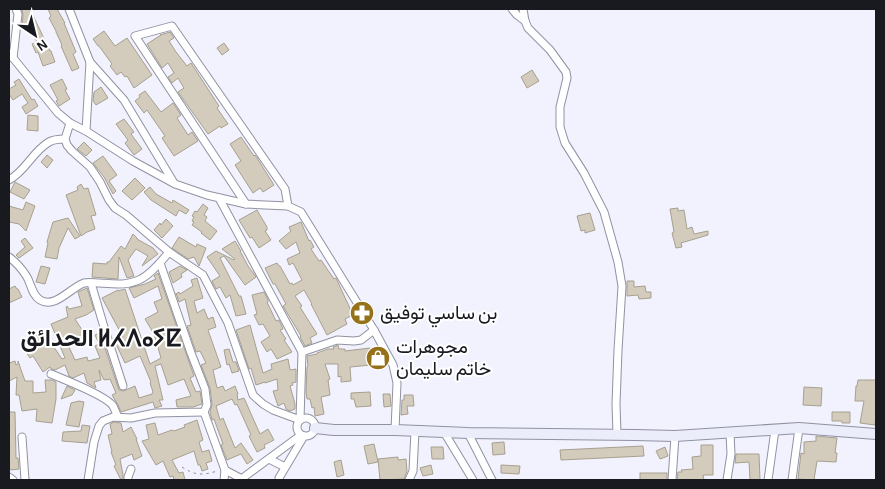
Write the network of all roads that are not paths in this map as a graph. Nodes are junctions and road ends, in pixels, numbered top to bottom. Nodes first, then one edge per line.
1 (16, 9) edge
2 (69, 9) edge
3 (512, 9) edge
4 (523, 9) edge
5 (525, 21) junction
6 (11, 55) edge
7 (90, 62) junction
8 (70, 123) junction
9 (86, 131) junction
10 (65, 139) junction
11 (9, 180) edge
12 (174, 184) junction
13 (219, 198) junction
14 (246, 204) junction
15 (288, 206) junction
16 (169, 252) junction
17 (9, 257) edge
18 (160, 263) junction
19 (91, 283) junction
20 (374, 330) junction
21 (302, 352) junction
22 (51, 374) dead end
23 (123, 386) dead end
24 (204, 412) junction
25 (118, 417) junction
26 (300, 420) junction
27 (315, 428) junction
28 (799, 428) junction
29 (395, 430) junction
30 (774, 430) junction
31 (415, 431) junction
32 (444, 432) junction
33 (468, 433) junction
34 (730, 433) junction
35 (876, 434) edge
36 (617, 435) junction
37 (303, 436) junction
38 (675, 436) junction
39 (22, 437) dead end
40 (269, 459) junction
41 (285, 467) junction
42 (224, 468) junction
43 (131, 469) dead end
44 (9, 477) edge
45 (13, 480) edge
46 (25, 480) edge
47 (88, 480) edge
48 (128, 480) edge
49 (224, 480) edge
50 (241, 480) edge
51 (279, 480) edge
52 (408, 480) edge
53 (472, 480) edge
54 (492, 480) edge
55 (672, 480) edge
56 (727, 480) edge
57 (768, 480) edge
58 (792, 480) edge

1 - 6 street
2 - 7 street
3 - 5 street
4 - 5 street
5 - 36 street
6 - 8 street
7 - 9 street
7 - 12 street
8 - 9 street
8 - 10 street
9 - 12 street
10 - 11 street
10 - 16 street
12 - 13 street
13 - 14 street
13 - 21 street
14 - 15 street
14 - 15 street
15 - 20 street
16 - 18 street
16 - 26 street
17 - 19 street
18 - 19 street
18 - 24 street
19 - 23 street
20 - 21 street
20 - 29 street
21 - 26 street
22 - 25 street
24 - 25 street
24 - 42 street
25 - 47 street
26 - 27 street
26 - 37 street
27 - 29 street
27 - 37 street
28 - 30 street
28 - 35 street
28 - 58 street
29 - 31 street
30 - 34 street
30 - 57 street
31 - 32 street
31 - 52 street
32 - 33 street
32 - 53 street
33 - 36 street
33 - 54 street
34 - 38 street
34 - 56 street
36 - 38 street
37 - 40 street
37 - 41 street
38 - 55 street
39 - 46 street
40 - 41 street
40 - 50 street
41 - 51 street
42 - 49 street
42 - 50 street
43 - 48 street
44 - 45 street

